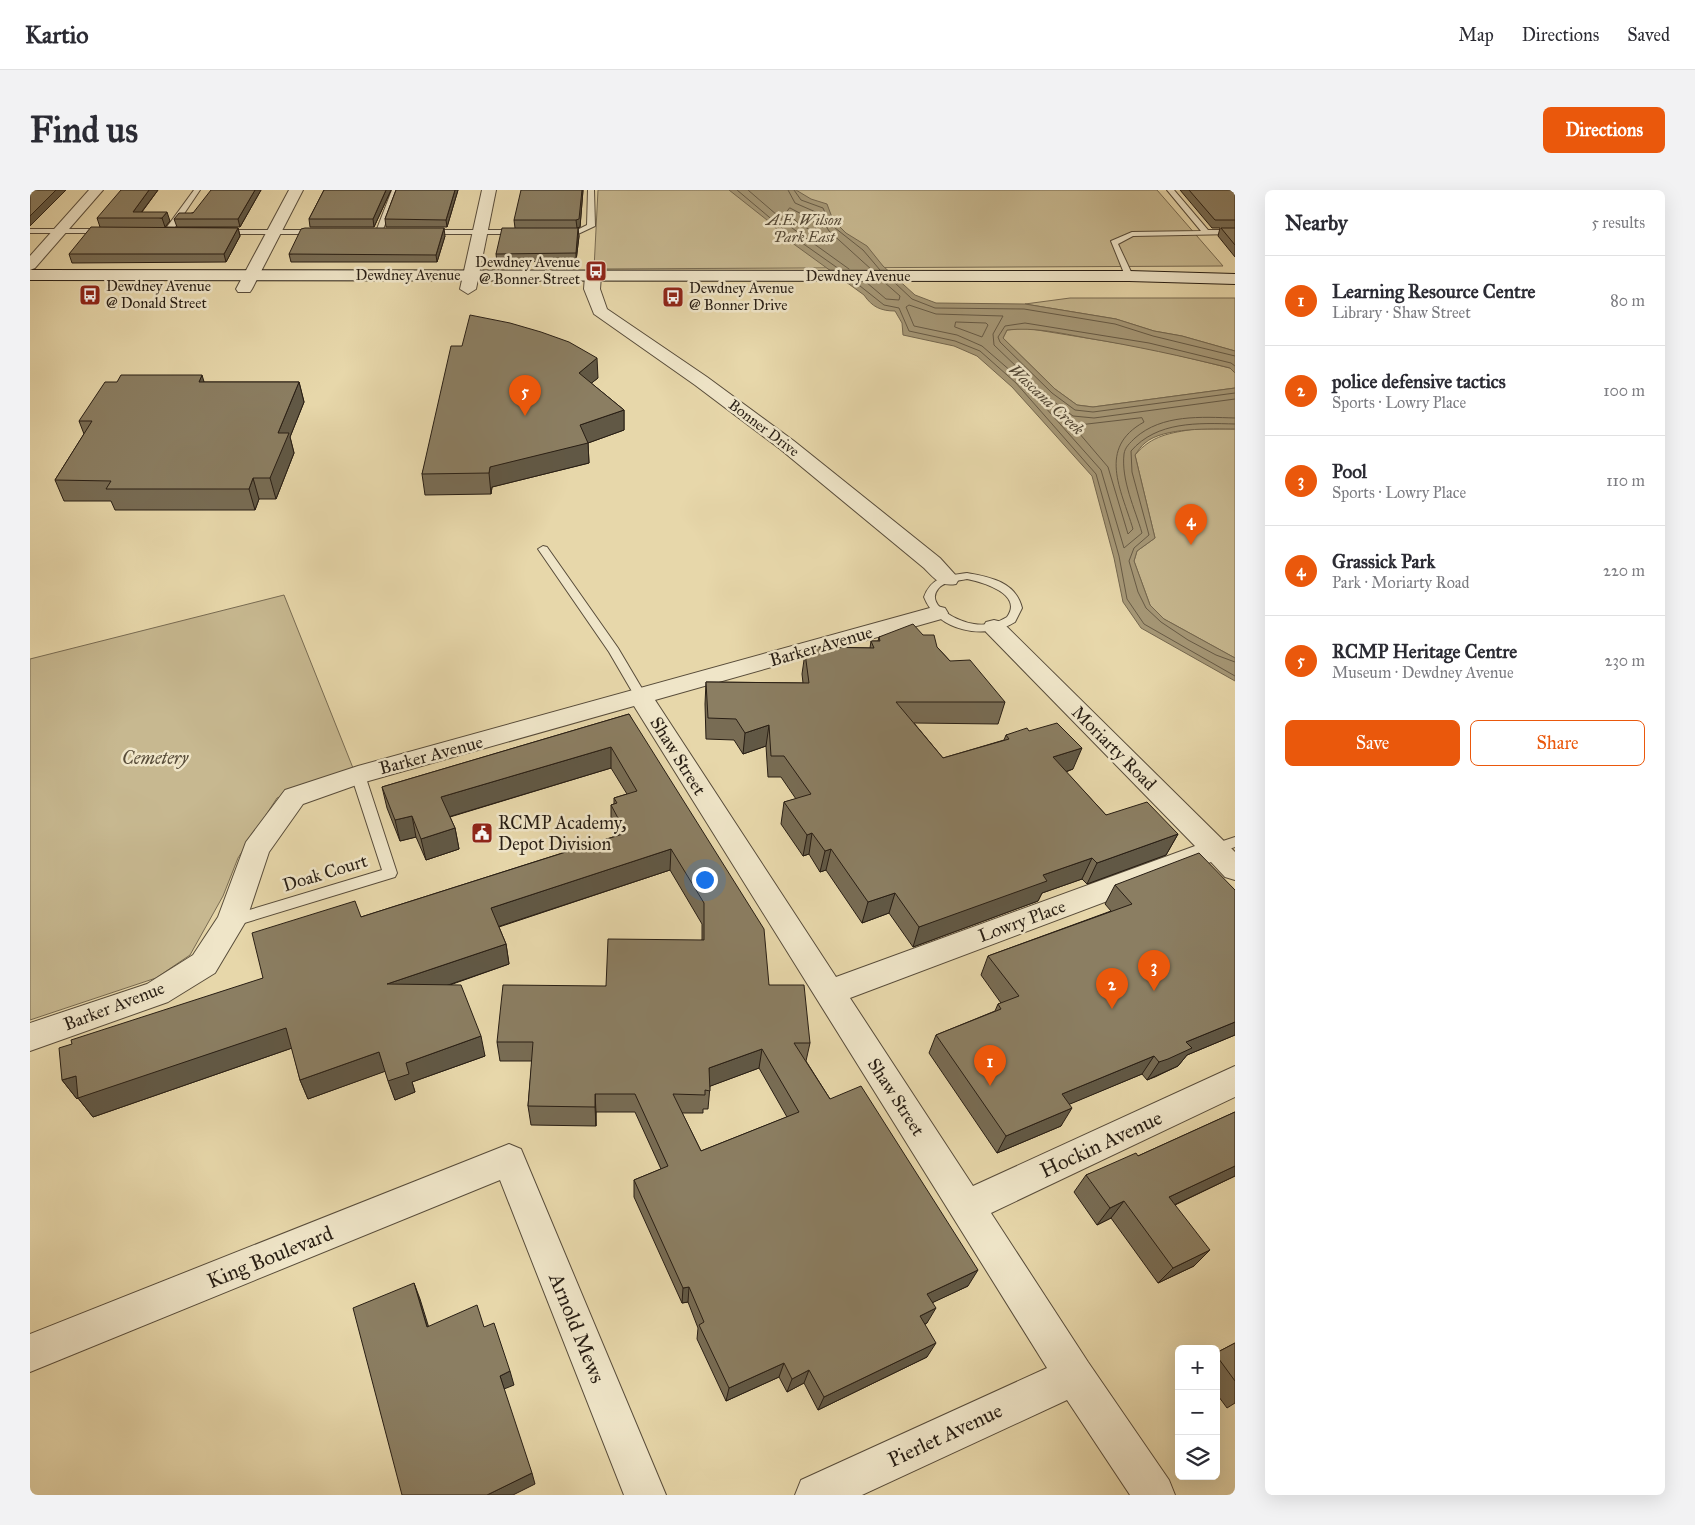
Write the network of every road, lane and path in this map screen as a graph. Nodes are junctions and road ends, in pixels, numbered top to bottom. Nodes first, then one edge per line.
1 (96, 190) edge
2 (197, 190) edge
3 (296, 190) edge
4 (394, 190) edge
5 (490, 190) edge
6 (591, 190) edge
7 (1170, 190) edge
8 (30, 231) edge
9 (59, 231) junction
10 (109, 231) edge
11 (158, 231) edge
12 (168, 231) junction
13 (178, 231) edge
14 (217, 232) edge
15 (275, 232) junction
16 (322, 232) edge
17 (369, 232) edge
18 (378, 232) junction
19 (388, 232) edge
20 (416, 232) edge
21 (481, 232) junction
22 (530, 232) edge
23 (549, 232) edge
24 (1206, 232) junction
25 (1235, 232) edge
26 (30, 265) edge
27 (30, 276) edge
28 (1129, 276) junction
29 (1235, 279) edge
30 (248, 282) junction
31 (469, 282) junction
32 (593, 282) junction
33 (963, 282) junction
34 (1235, 286) edge
35 (30, 290) edge
36 (543, 549) dead end
37 (948, 579) junction
38 (937, 613) junction
39 (994, 628) junction
40 (641, 697) junction
41 (358, 776) junction
42 (1229, 853) edge
43 (231, 921) junction
44 (828, 993) junction
45 (30, 1037) edge
46 (1235, 1081) edge
47 (509, 1160) joint
48 (966, 1207) junction
49 (30, 1353) edge
50 (1074, 1376) junction
51 (645, 1495) edge
52 (816, 1495) edge
53 (1154, 1495) edge

1 - 9 street
2 - 12 lane
3 - 15 street
4 - 18 lane
5 - 21 street
6 - 23 lane
7 - 24 lane
8 - 9 lane
9 - 10 lane
9 - 26 street
11 - 12 lane
12 - 13 lane
14 - 15 lane
15 - 16 lane
15 - 30 street
17 - 18 lane
18 - 19 lane
20 - 21 lane
21 - 22 lane
21 - 31 street
24 - 25 lane
24 - 28 lane
27 - 30 street, Dewdney Avenue
28 - 29 street, Dewdney Avenue
28 - 33 street, Dewdney Avenue
30 - 31 street, Dewdney Avenue
30 - 35 street, Dewdney Avenue
31 - 32 street, Dewdney Avenue
32 - 33 street, Dewdney Avenue
32 - 33 street, Dewdney Avenue
32 - 37 street, Bonner Drive
33 - 34 street, Dewdney Avenue
36 - 40 lane
37 - 38 lane
37 - 39 lane
38 - 39 lane
38 - 40 street, Barker Avenue
39 - 42 street, Moriarty Road
40 - 41 street, Barker Avenue
40 - 44 street, Shaw Street
41 - 43 street, Barker Avenue
41 - 43 lane, Doak Court
42 - 44 street, Lowry Place
43 - 45 street, Barker Avenue
44 - 48 street, Shaw Street
46 - 48 street, Hockin Avenue
47 - 49 street, King Boulevard
47 - 51 street, Arnold Mews
48 - 50 street, Shaw Street
50 - 52 street, Pierlet Avenue
50 - 53 street, Shaw Street

